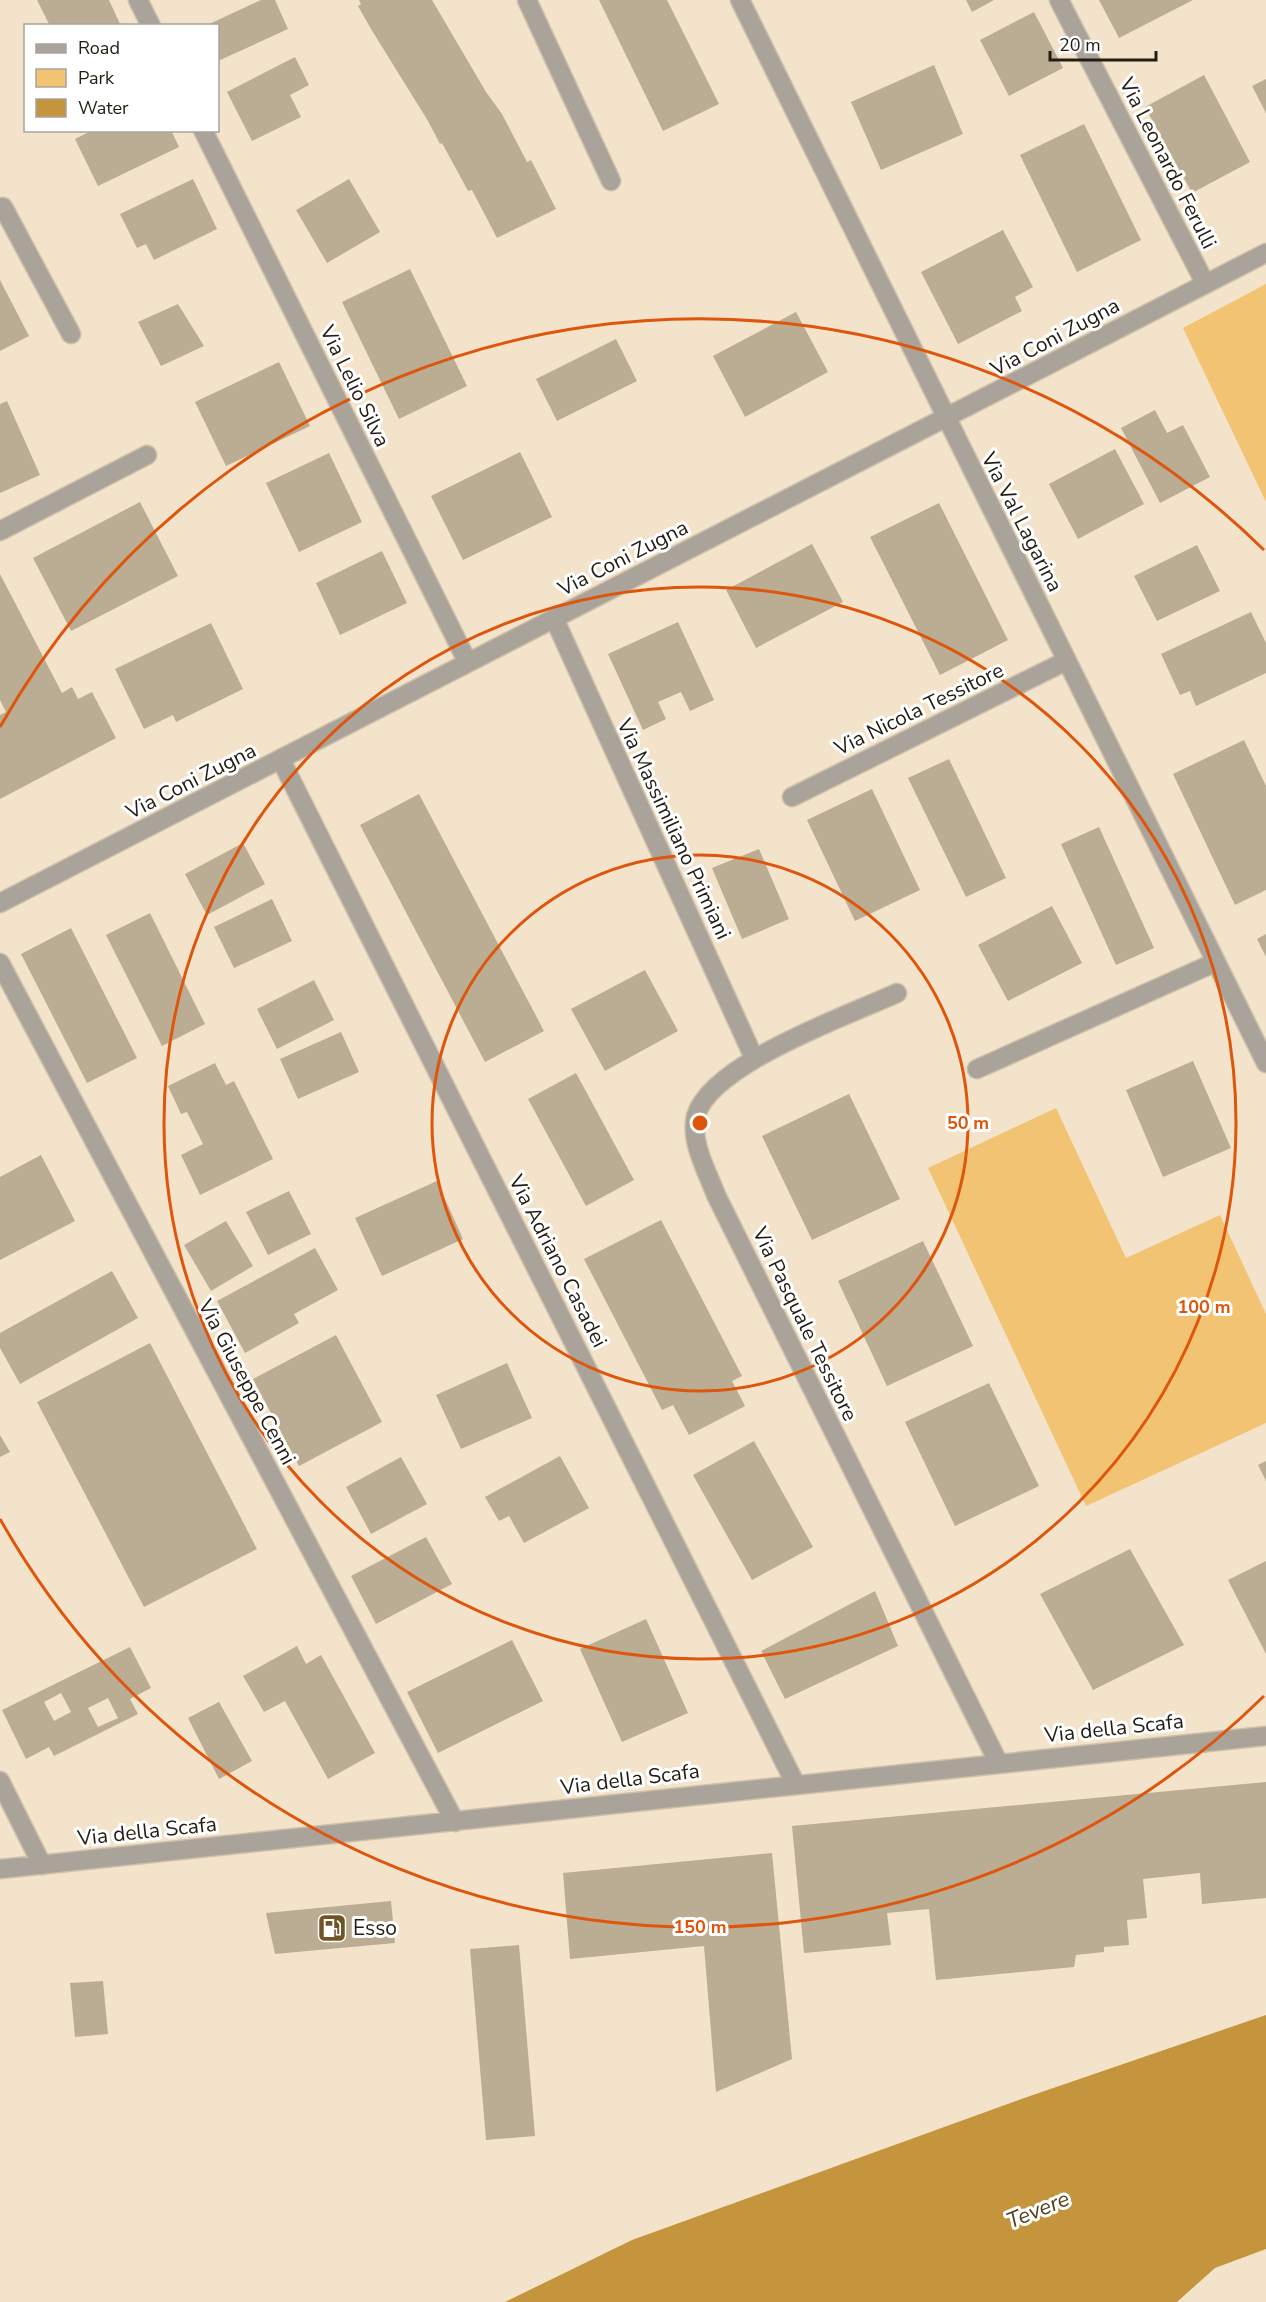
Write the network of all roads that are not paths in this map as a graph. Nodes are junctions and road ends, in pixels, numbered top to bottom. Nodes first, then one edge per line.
1 (138, 0) edge
2 (527, 0) edge
3 (740, 0) edge
4 (1059, 0) edge
5 (150, 24) edge
6 (204, 132) edge
7 (611, 181) dead end
8 (0, 209) edge
9 (1266, 253) edge
10 (1205, 283) junction
11 (70, 334) dead end
12 (946, 420) junction
13 (147, 455) dead end
14 (0, 531) edge
15 (554, 618) junction
16 (467, 661) junction
17 (1066, 661) junction
18 (281, 760) junction
19 (792, 797) dead end
20 (0, 903) edge
21 (1216, 962) junction
22 (0, 963) edge
23 (897, 993) dead end
24 (754, 1058) junction
25 (1266, 1063) edge
26 (977, 1069) dead end
27 (1266, 1736) edge
28 (998, 1762) junction
29 (0, 1781) edge
30 (795, 1783) junction
31 (455, 1822) junction
32 (42, 1865) junction
33 (0, 1869) edge

1 - 5 street
2 - 7 street
3 - 12 street, Via Val Lagarina
4 - 10 street, Via Leonardo Ferulli
6 - 16 street, Via Lelio Silva
8 - 11 street
9 - 10 street, Via Coni Zugna
10 - 12 street, Via Coni Zugna
12 - 15 street, Via Coni Zugna
12 - 17 street, Via Val Lagarina
13 - 14 street
15 - 16 street, Via Coni Zugna
15 - 24 street, Via Massimiliano Primiani
16 - 18 street, Via Coni Zugna
17 - 19 street, Via Nicola Tessitore
17 - 21 street, Via Val Lagarina
18 - 20 street, Via Coni Zugna
18 - 30 street, Via Adriano Casadei
21 - 25 street, Via Val Lagarina
21 - 26 street
22 - 31 street, Via Giuseppe Cenni
23 - 24 street, Via Pasquale Tessitore
24 - 28 street, Via Pasquale Tessitore
27 - 28 street, Via della Scafa
28 - 30 street, Via della Scafa
29 - 32 street
30 - 31 street, Via della Scafa
31 - 32 street, Via della Scafa
32 - 33 street, Via della Scafa

